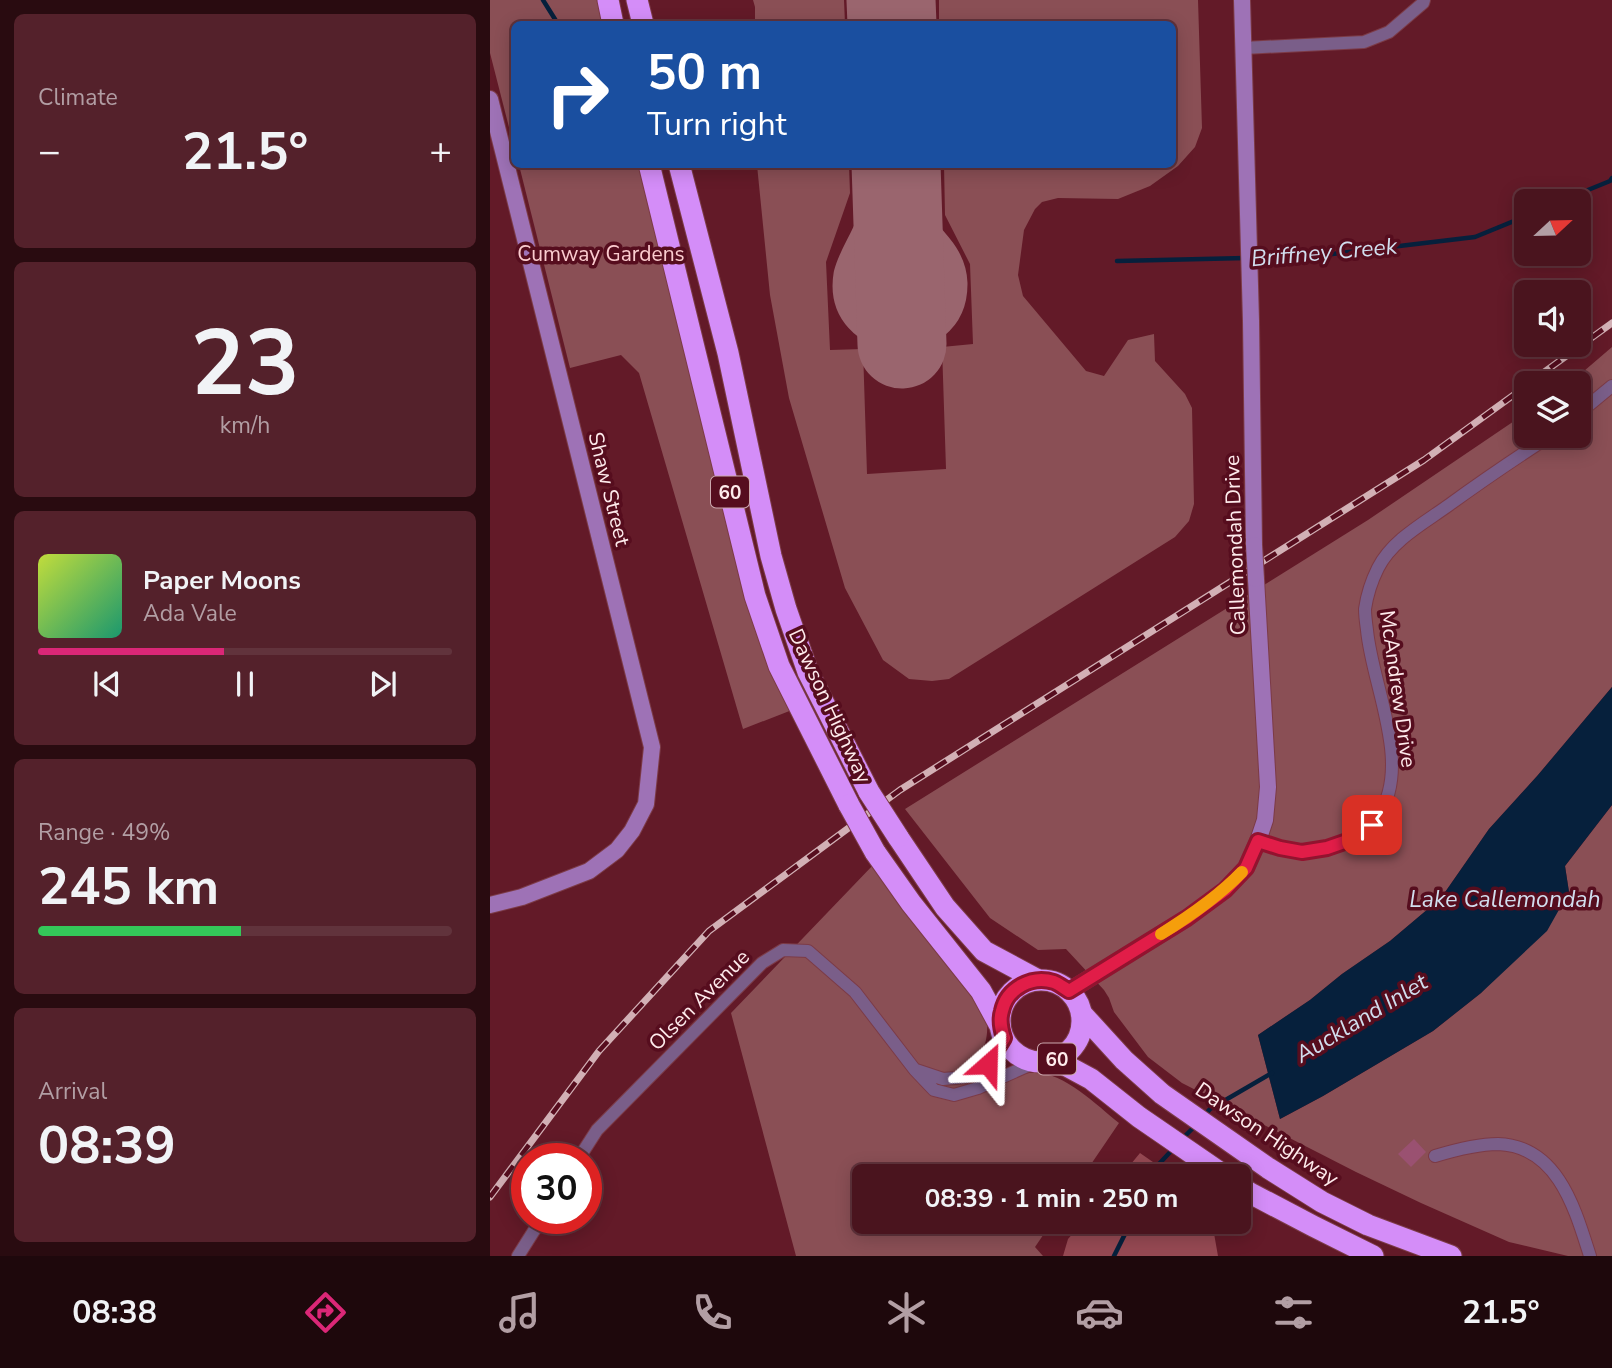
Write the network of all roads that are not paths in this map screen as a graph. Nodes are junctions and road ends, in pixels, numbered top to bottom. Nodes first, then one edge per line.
1 (608, 0) edge
2 (637, 0) edge
3 (1242, 0) edge
4 (1424, 0) edge
5 (612, 21) edge
6 (642, 21) edge
7 (1244, 48) junction
8 (490, 99) edge
9 (494, 130) edge
10 (650, 168) edge
11 (680, 168) edge
12 (1612, 386) edge
13 (1591, 403) edge
14 (1531, 448) edge
15 (1258, 841) junction
16 (490, 905) edge
17 (1038, 980) junction
18 (1069, 991) junction
19 (1082, 1014) junction
20 (1002, 1032) junction
21 (1040, 1062) junction
22 (915, 1070) junction
23 (589, 1143) edge
24 (1435, 1156) dead end
25 (1208, 1164) edge
26 (1251, 1194) edge
27 (532, 1234) edge
28 (518, 1256) edge
29 (1373, 1256) edge
30 (1451, 1256) edge
31 (1590, 1256) edge

1 - 5 highway
2 - 6 highway
3 - 7 street, Callemondah Drive
4 - 7 street
7 - 15 street, Callemondah Drive, bridge
8 - 9 street, Shaw Street
9 - 16 street, Shaw Street
10 - 20 highway, Dawson Highway / 60, bridge
11 - 17 highway, Dawson Highway / 60, bridge
12 - 13 street
14 - 15 street, McAndrew Drive
15 - 18 street, Callemondah Drive
17 - 18 highway, 60
17 - 20 highway
18 - 19 highway, 60
19 - 21 highway, 60
19 - 30 highway, Dawson Highway / 60
20 - 21 highway, 60
20 - 22 street
21 - 22 street, Olsen Avenue
21 - 25 highway, 60
22 - 23 street, Olsen Avenue
24 - 31 street
26 - 29 highway
27 - 28 street

